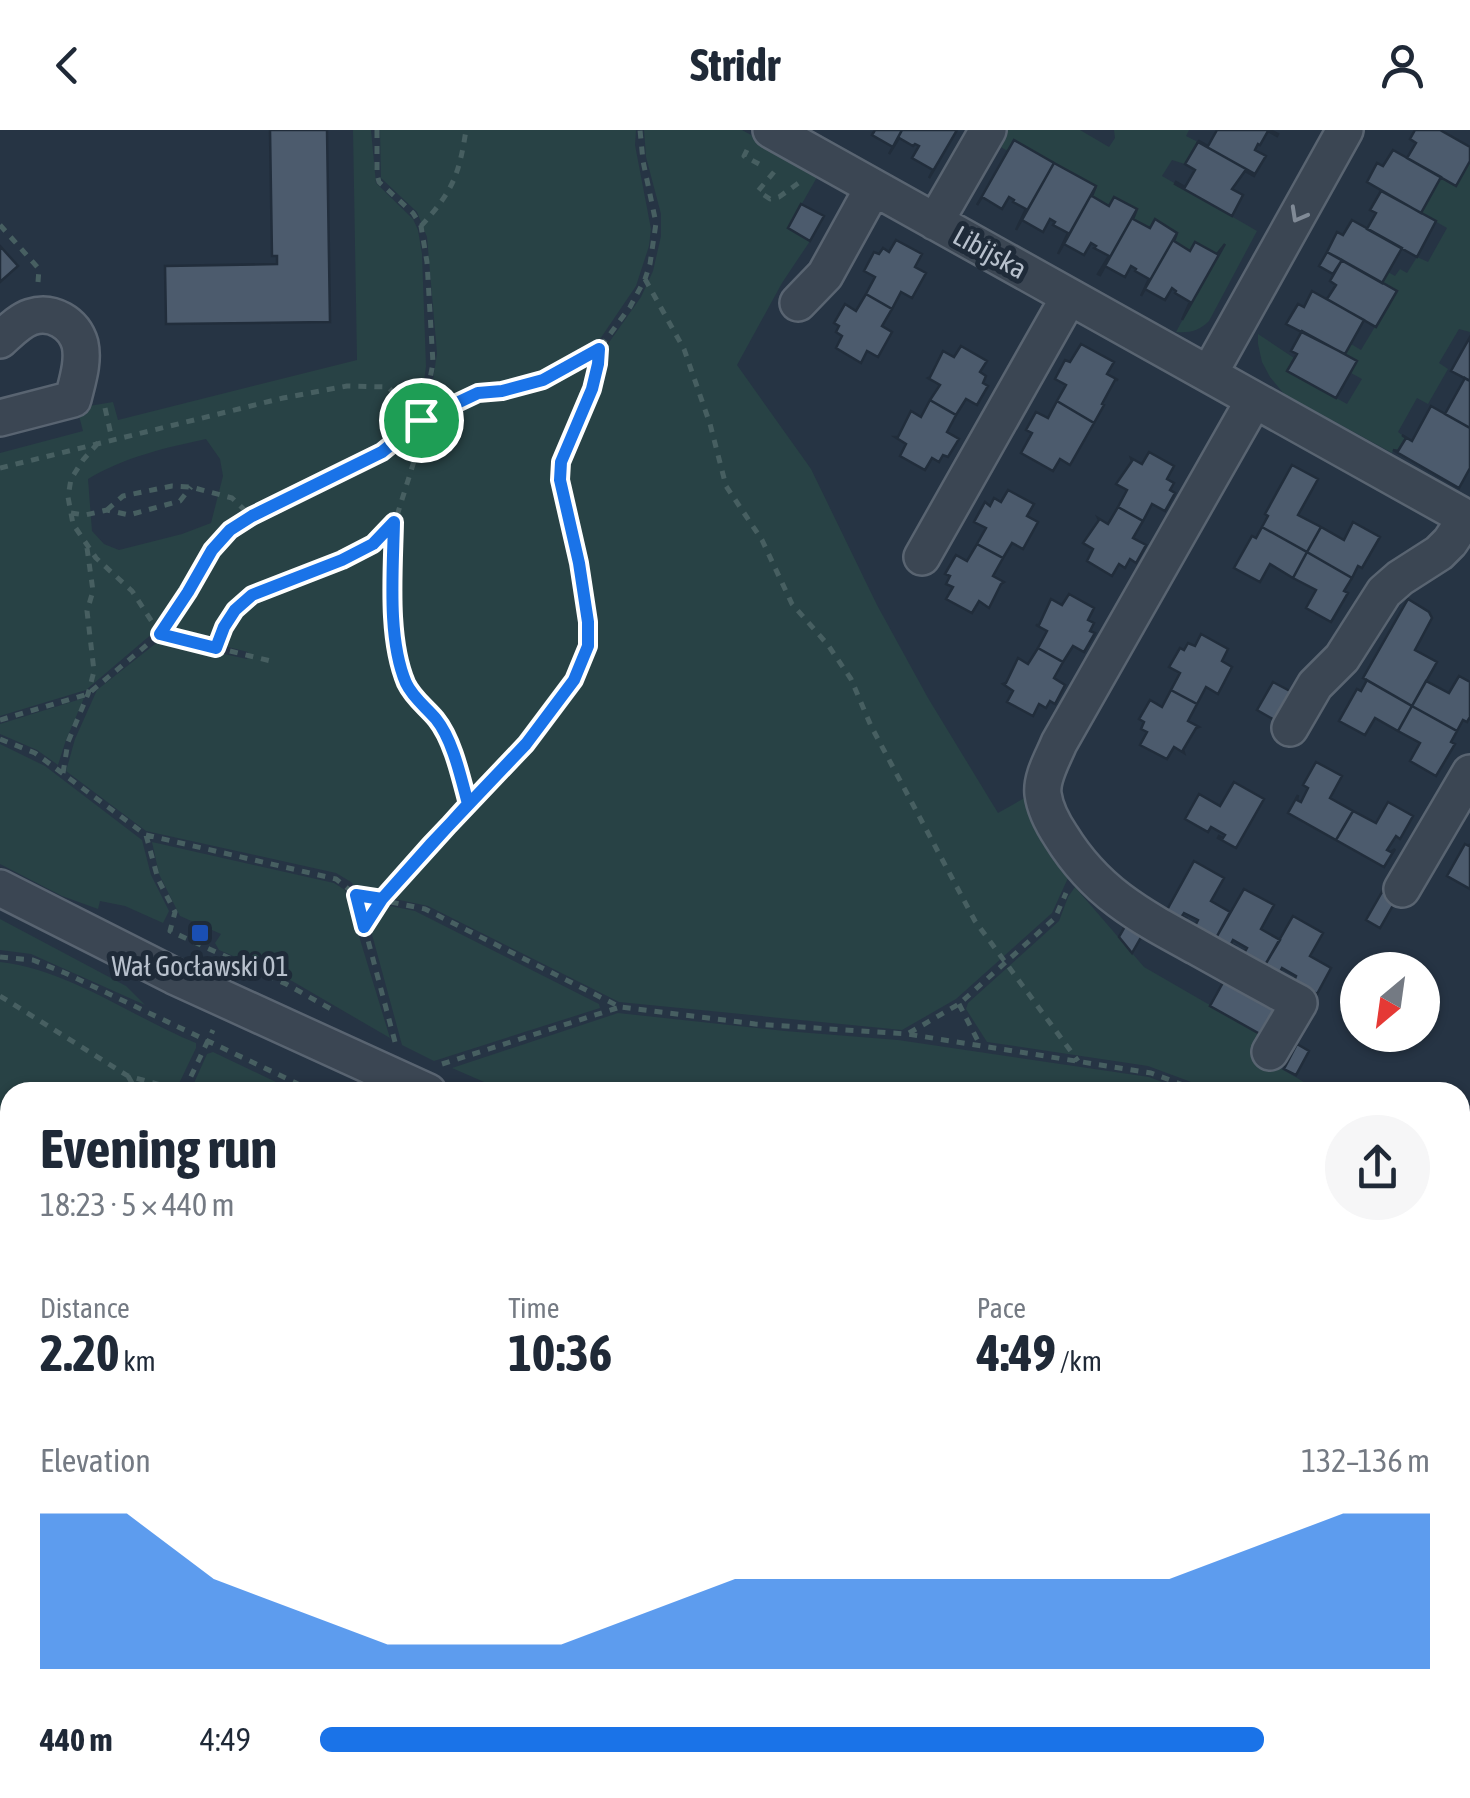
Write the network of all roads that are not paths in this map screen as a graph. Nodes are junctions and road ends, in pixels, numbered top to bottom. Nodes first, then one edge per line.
1 (771, 130) edge
2 (988, 130) edge
3 (1345, 130) edge
4 (873, 188) junction
5 (935, 222) junction
6 (1070, 298) junction
7 (798, 303) dead end
8 (0, 340) edge
9 (1208, 374) junction
10 (1254, 400) junction
11 (0, 418) edge
12 (1468, 519) edge
13 (922, 558) dead end
14 (1290, 728) dead end
15 (1470, 773) edge
16 (0, 888) edge
17 (1402, 890) dead end
18 (1270, 1052) dead end
19 (433, 1079) edge

1 - 4 street, Libijska
2 - 5 street
3 -> 9 street
4 - 5 street, Libijska
4 - 7 street
5 - 6 street, Libijska
6 - 9 street, Libijska
6 - 13 street
8 - 11 street
9 - 10 street, Libijska
10 - 12 street, Libijska
10 - 18 street
12 - 14 street
15 - 17 street
16 - 19 street

